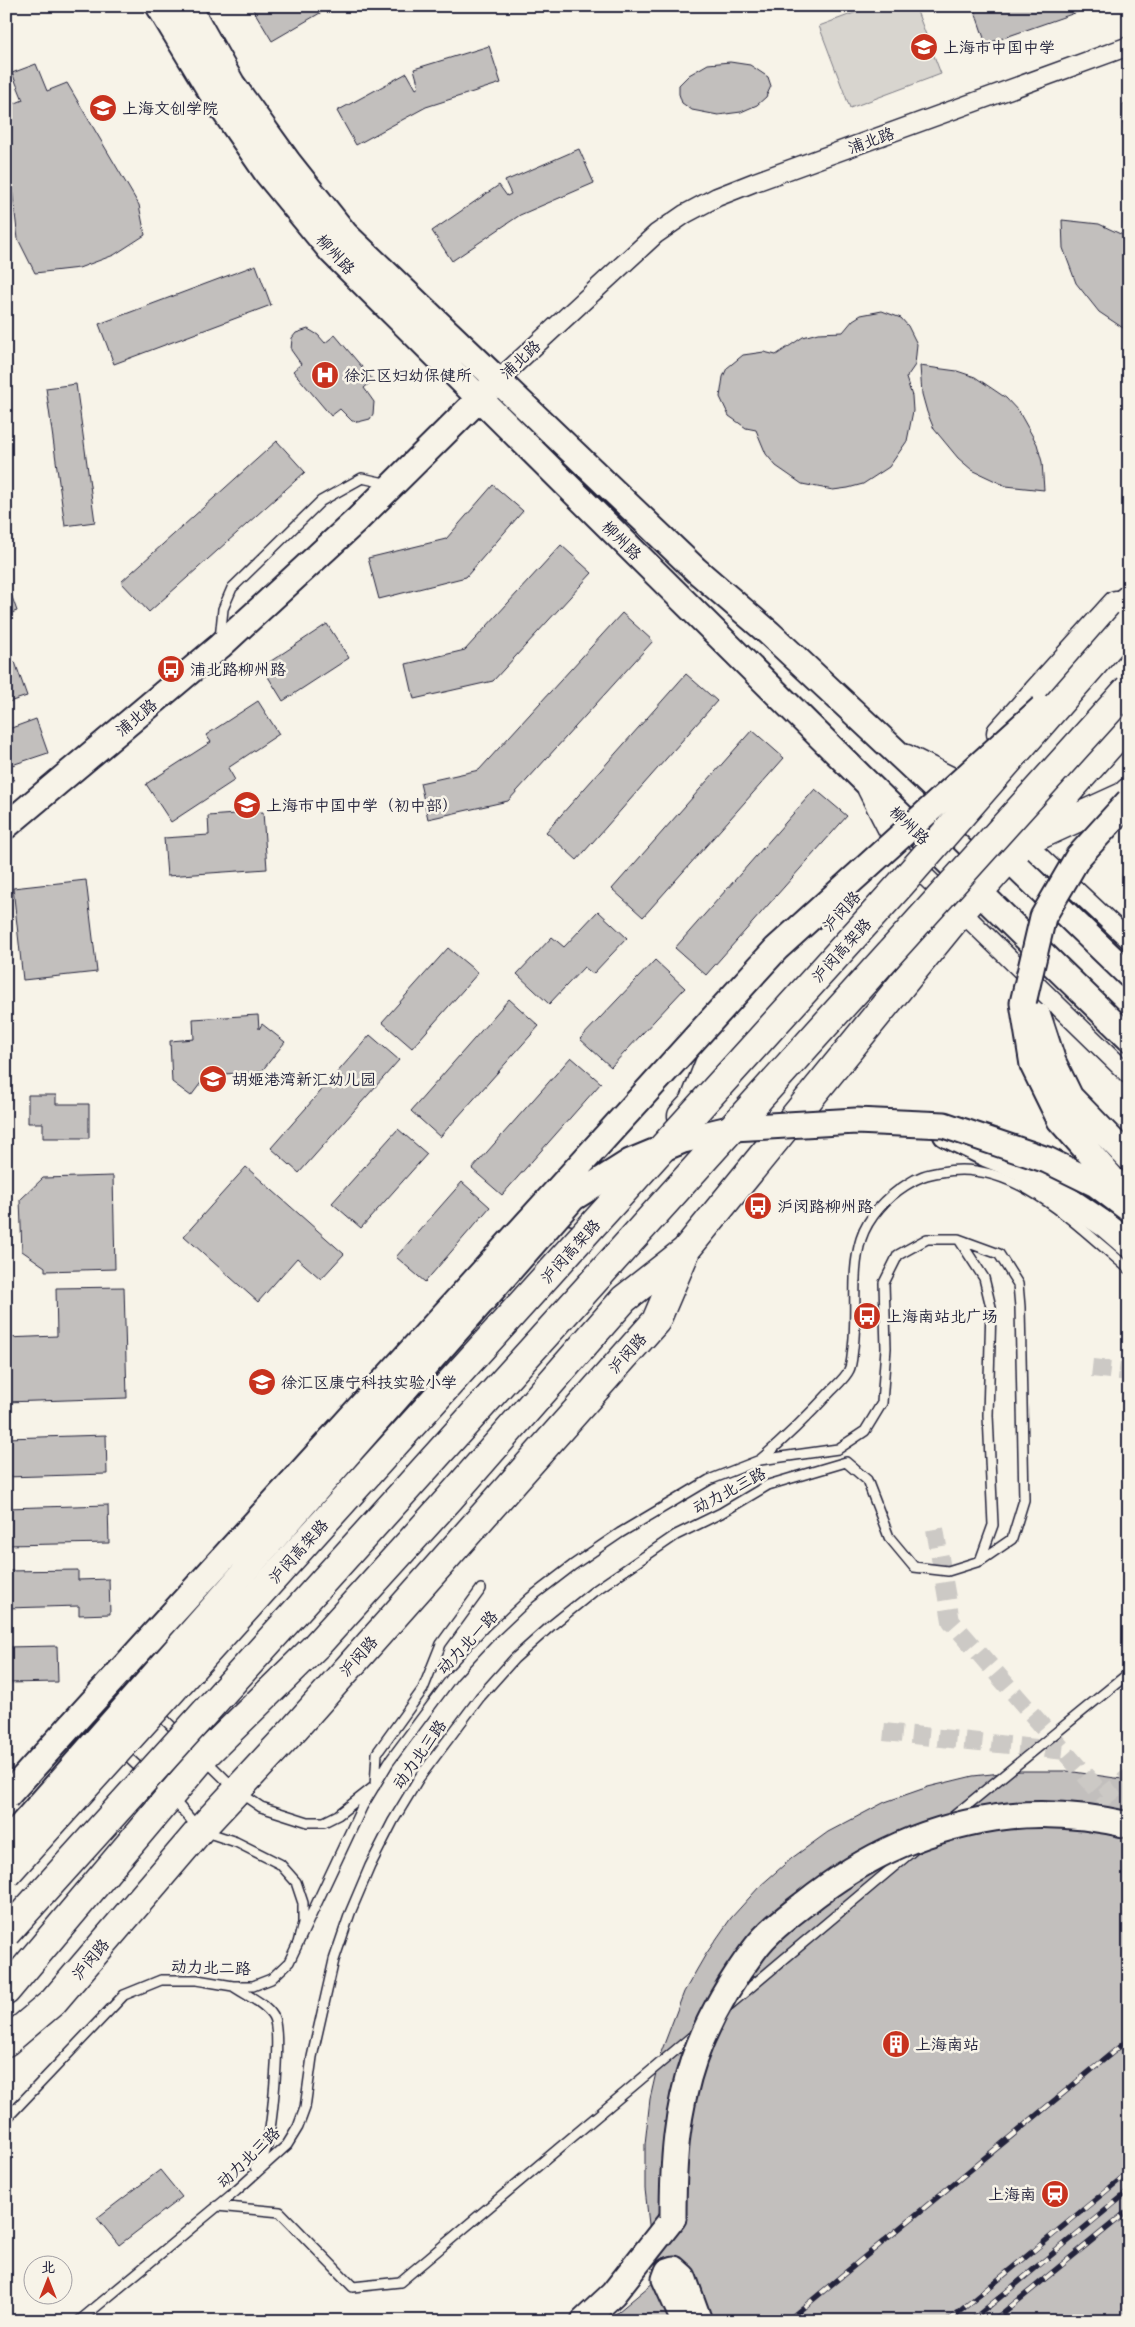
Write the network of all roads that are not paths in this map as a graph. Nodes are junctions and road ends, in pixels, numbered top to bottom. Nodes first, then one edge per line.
1 (160, 6) edge
2 (188, 6) edge
3 (1129, 46) edge
4 (498, 380) junction
5 (479, 398) junction
6 (392, 485) junction
7 (1129, 591) edge
8 (1129, 599) edge
9 (1100, 623) junction
10 (1129, 623) edge
11 (220, 646) junction
12 (1129, 649) edge
13 (1096, 659) junction
14 (1129, 688) edge
15 (1126, 727) edge
16 (860, 776) junction
17 (952, 788) junction
18 (1129, 792) edge
19 (1129, 801) edge
20 (979, 814) junction
21 (6, 826) edge
22 (915, 830) junction
23 (896, 850) junction
24 (1017, 850) junction
25 (941, 855) junction
26 (922, 875) junction
27 (979, 892) junction
28 (960, 912) junction
29 (1129, 940) edge
30 (1030, 967) junction
31 (1129, 974) edge
32 (1129, 1038) edge
33 (1129, 1075) edge
34 (694, 1102) junction
35 (927, 1124) junction
36 (1129, 1158) edge
37 (1129, 1197) edge
38 (1129, 1209) edge
39 (566, 1239) junction
40 (958, 1239) junction
41 (1129, 1245) edge
42 (685, 1251) junction
43 (1129, 1269) edge
44 (760, 1460) junction
45 (980, 1561) junction
46 (481, 1589) dead end
47 (1129, 1673) edge
48 (145, 1700) junction
49 (108, 1740) junction
50 (204, 1757) junction
51 (375, 1786) junction
52 (236, 1790) junction
53 (6, 1797) edge
54 (171, 1797) junction
55 (6, 1817) edge
56 (1129, 1825) edge
57 (200, 1830) junction
58 (6, 1843) edge
59 (6, 1852) edge
60 (6, 1874) edge
61 (6, 1933) edge
62 (298, 1943) junction
63 (233, 1986) junction
64 (6, 1991) edge
65 (6, 2042) edge
66 (6, 2119) edge
67 (236, 2191) junction
68 (217, 2206) junction
69 (79, 2321) edge
70 (584, 2321) edge
71 (684, 2321) edge
72 (699, 2321) edge

1 - 5 main road, 柳州路
2 - 4 main road, 柳州路
3 - 4 street, 浦北路
4 - 5 main road, 浦北路
4 - 17 main road, 柳州路
5 - 6 main road, 浦北路
5 - 16 main road, 柳州路
6 - 11 main road, 浦北路
6 - 11 lane
7 - 9 main road, 沪闵路
8 - 9 main road
9 - 17 main road, 沪闵路
10 - 13 main road, 沪闵高架路, bridge
11 - 21 main road, 浦北路
12 - 20 main road
13 - 53 main road, bridge
13 - 60 main road, 沪闵高架路, bridge
14 - 61 main road, bridge
15 - 24 main road, 沪闵路
16 - 22 main road, 柳州路
16 - 23 street
17 - 20 main road, 柳州路
17 - 22 main road, 沪闵路
18 - 24 main road, 沪闵路
19 - 30 main road, bridge
20 - 24 main road, 柳州路
20 - 25 main road
22 - 23 main road, 沪闵路
22 - 25 main road, 柳州路
23 - 26 street
23 - 34 main road, 沪闵路
24 - 27 main road, 沪闵路
24 - 29 street
24 - 31 main road, 柳州路
25 - 26 main road
25 - 27 main road, 柳州路
26 - 28 street
26 - 34 main road
27 - 28 main road, 沪闵路
27 - 32 main road, 柳州路
28 - 33 street
28 - 42 main road, 沪闵路
30 - 36 main road, bridge
30 - 37 main road, bridge
34 - 39 main road, 沪闵路
35 - 38 main road, bridge
35 - 41 main road
35 - 58 main road, bridge
39 - 48 main road, 沪闵路
39 - 55 main road, 沪闵路
40 - 44 lane
40 - 45 lane
40 - 45 lane
42 - 50 main road, 沪闵路
42 - 52 main road, 沪闵路
43 - 44 lane
44 - 51 lane, 动力北一路
45 - 67 lane, 动力北三路
46 - 51 lane
47 - 68 lane
48 - 49 main road, 沪闵路
48 - 50 lane
49 - 54 lane
49 - 59 main road, 沪闵路
50 - 52 lane
50 - 54 main road, 沪闵路
51 - 52 lane
51 - 62 lane, 动力北一路
52 - 57 main road, 沪闵路
54 - 57 lane
54 - 64 main road, 沪闵路
56 - 70 main road, bridge
57 - 62 lane, 动力北二路
57 - 65 main road, 沪闵路
62 - 63 lane, 动力北二路
63 - 66 lane, 动力北二路
63 - 67 lane
67 - 68 lane, 动力北三路
68 - 69 lane, 动力北三路
71 - 72 main road

